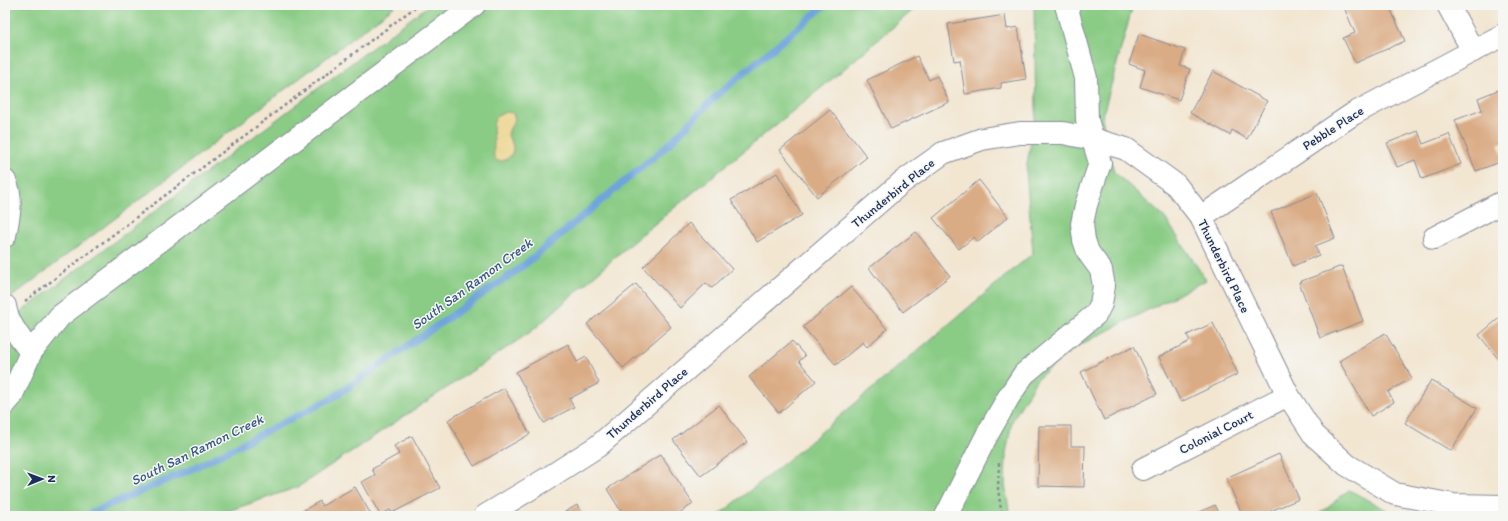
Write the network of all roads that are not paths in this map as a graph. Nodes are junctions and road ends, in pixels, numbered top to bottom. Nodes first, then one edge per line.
1 (474, 5) edge
2 (1066, 5) edge
3 (1448, 5) edge
4 (1503, 35) edge
5 (1473, 51) junction
6 (1093, 139) junction
7 (5, 181) edge
8 (1503, 202) edge
9 (1201, 218) junction
10 (5, 236) edge
11 (1434, 238) dead end
12 (6, 311) edge
13 (31, 352) junction
14 (1288, 395) junction
15 (5, 404) edge
16 (1143, 469) dead end
17 (1503, 506) edge
18 (485, 516) edge
19 (946, 516) edge

1 - 13 street
2 - 6 street
3 - 5 street
4 - 5 street, Pebble Place
5 - 9 street, Pebble Place
6 - 9 street, Thunderbird Place
6 - 18 street, Thunderbird Place
6 - 19 street
7 - 10 street
8 - 11 street
9 - 14 street, Thunderbird Place
12 - 13 street
13 - 15 street
14 - 16 street, Colonial Court
14 - 17 street, Thunderbird Place

